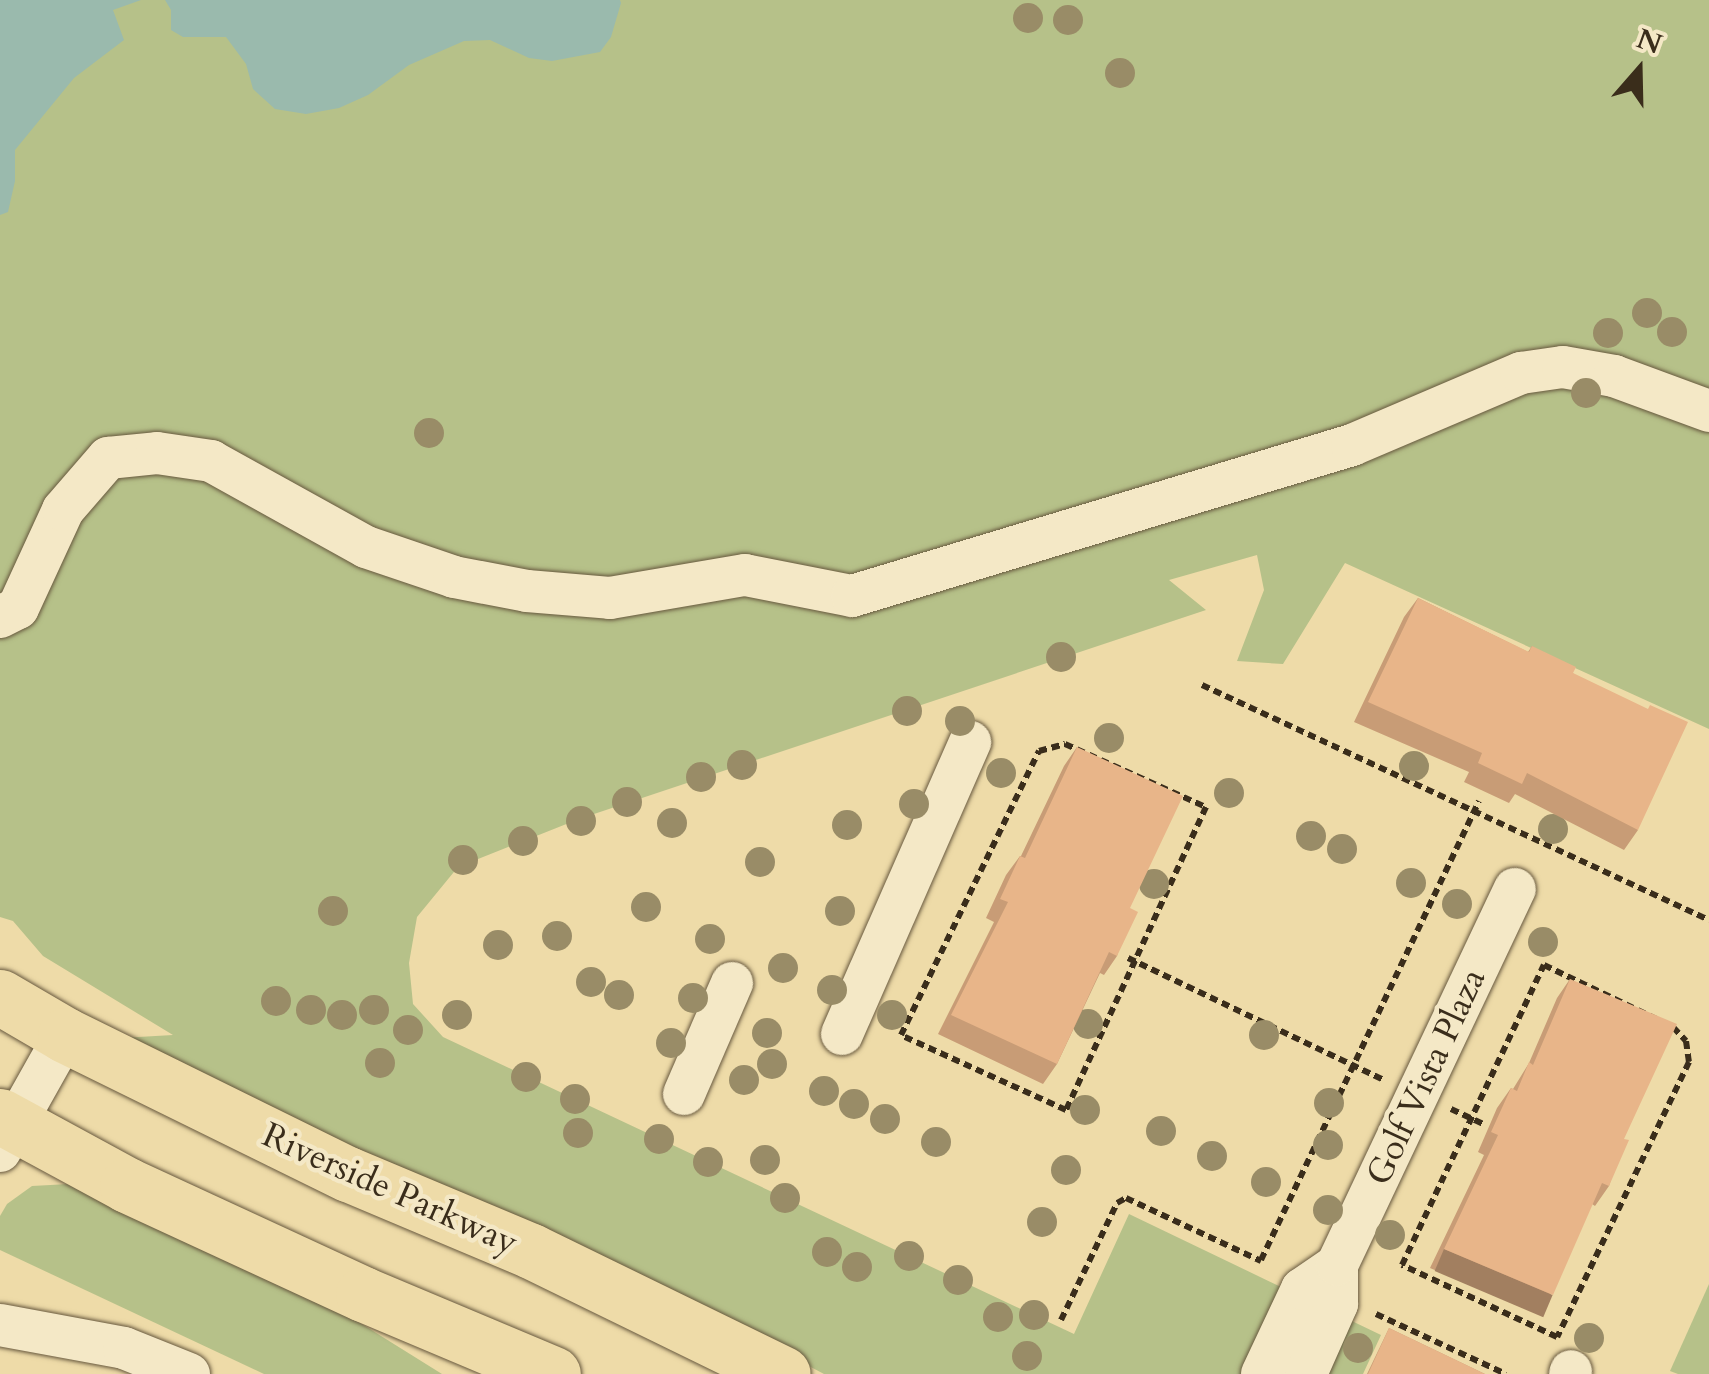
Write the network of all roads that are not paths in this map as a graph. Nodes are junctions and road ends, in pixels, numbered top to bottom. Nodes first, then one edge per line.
1 (1709, 411) edge
2 (0, 617) edge
3 (970, 742) dead end
4 (1514, 889) dead end
5 (732, 983) dead end
6 (0, 997) edge
7 (842, 1034) dead end
8 (65, 1035) junction
9 (684, 1094) dead end
10 (5, 1130) edge
11 (1337, 1266) junction
12 (0, 1326) edge
13 (189, 1374) edge
14 (552, 1374) edge
15 (783, 1374) edge
16 (1262, 1374) edge
17 (1306, 1374) edge

1 - 2 street
3 - 7 street
4 - 11 street, Golf Vista Plaza
5 - 9 street
6 - 8 main road, Riverside Parkway
8 - 10 street
8 - 15 main road, Riverside Parkway
10 - 14 main road
11 - 16 street, Golf Vista Plaza
11 - 17 street, Golf Vista Plaza
12 - 13 street

